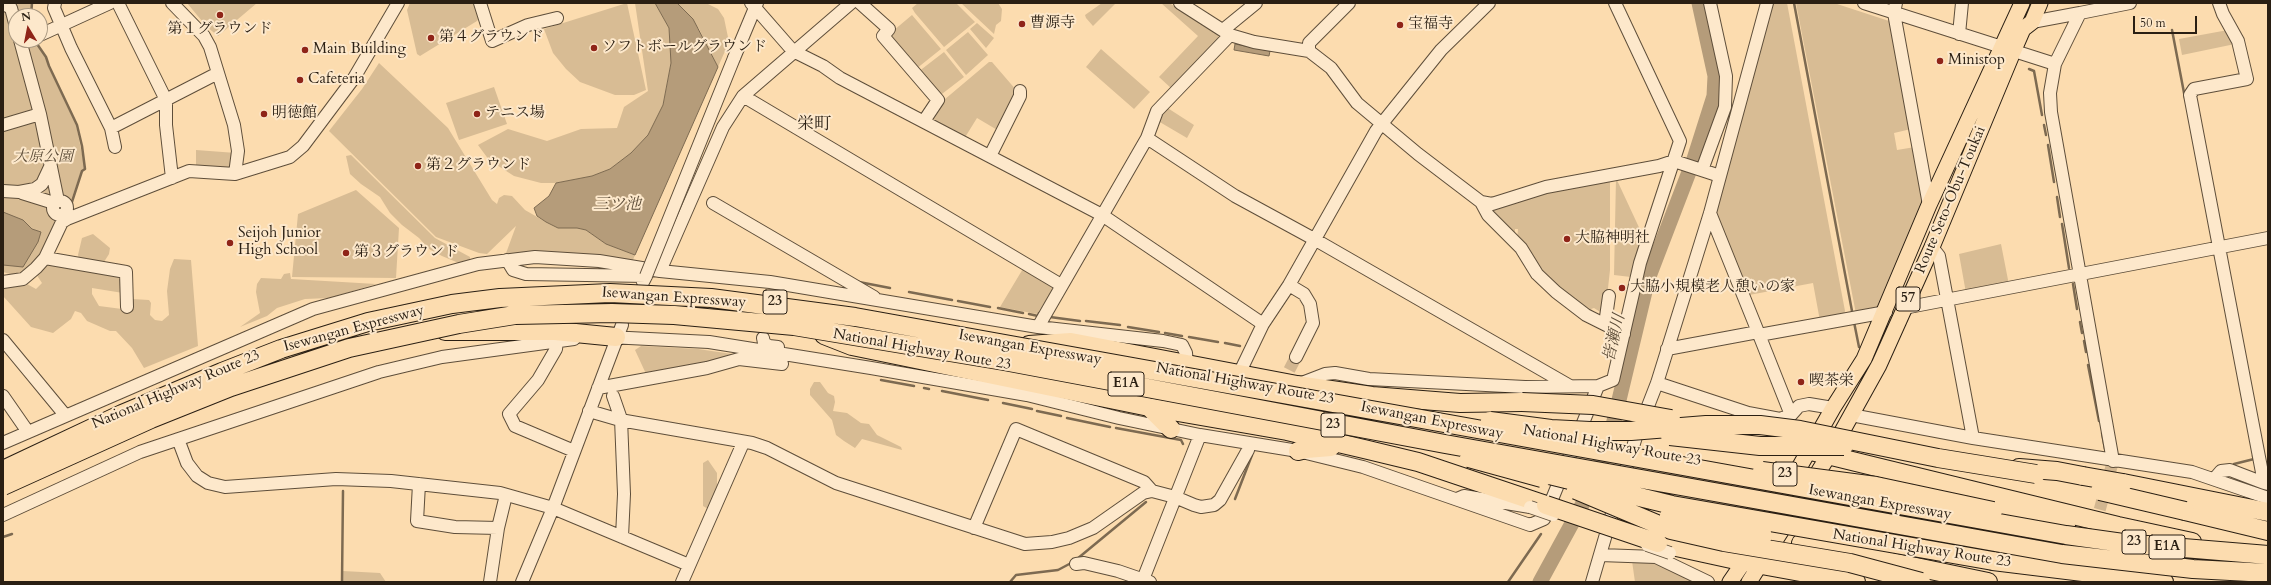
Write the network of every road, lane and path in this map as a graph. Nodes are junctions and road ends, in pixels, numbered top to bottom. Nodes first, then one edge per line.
1 (55, 3) edge
2 (110, 3) edge
3 (118, 3) edge
4 (172, 3) edge
5 (398, 3) edge
6 (480, 3) edge
7 (851, 3) edge
8 (860, 3) edge
9 (1180, 3) edge
10 (1256, 3) edge
11 (1349, 3) edge
12 (1489, 3) edge
13 (1616, 3) edge
14 (1710, 3) edge
15 (1766, 3) edge
16 (1864, 3) edge
17 (2022, 3) edge
18 (2040, 3) edge
19 (2130, 3) edge
20 (2219, 3) edge
21 (755, 4) edge
22 (1961, 4) edge
23 (1895, 8) edge
24 (2080, 13) junction
25 (557, 18) dead end
26 (2032, 22) junction
27 (61, 25) junction
28 (48, 31) edge
29 (1227, 32) junction
30 (1959, 34) junction
31 (22, 48) edge
32 (793, 50) junction
33 (2008, 50) junction
34 (1308, 51) junction
35 (2055, 64) junction
36 (218, 73) junction
37 (1020, 91) dead end
38 (743, 96) junction
39 (166, 100) junction
40 (40, 114) junction
41 (924, 121) junction
42 (1383, 123) junction
43 (3, 125) edge
44 (111, 128) junction
45 (1146, 138) junction
46 (115, 147) dead end
47 (990, 156) junction
48 (1674, 161) junction
49 (50, 167) junction
50 (1702, 170) junction
51 (234, 174) junction
52 (1720, 176) junction
53 (172, 178) junction
54 (3, 191) edge
55 (18, 192) junction
56 (1481, 202) junction
57 (713, 203) dead end
58 (1929, 205) junction
59 (1710, 213) junction
60 (1102, 215) junction
61 (2268, 238) edge
62 (1314, 239) junction
63 (1932, 247) junction
64 (2220, 247) junction
65 (45, 258) junction
66 (507, 260) junction
67 (660, 271) junction
68 (2078, 274) junction
69 (3, 282) edge
70 (1061, 285) junction
71 (1289, 285) junction
72 (1609, 296) dead end
73 (880, 300) junction
74 (1948, 300) junction
75 (127, 307) dead end
76 (1904, 308) junction
77 (1886, 312) junction
78 (1263, 324) junction
79 (1605, 324) junction
80 (1038, 326) junction
81 (432, 331) junction
82 (619, 331) junction
83 (816, 332) junction
84 (1624, 334) junction
85 (1758, 334) junction
86 (762, 338) dead end
87 (3, 340) edge
88 (557, 341) junction
89 (1028, 345) junction
90 (1667, 349) junction
91 (779, 354) junction
92 (1296, 357) tunnel mouth
93 (818, 359) junction
94 (1187, 364) junction
95 (1239, 374) junction
96 (1657, 383) junction
97 (1297, 384) junction
98 (1570, 386) junction
99 (1598, 386) junction
100 (598, 388) junction
101 (3, 396) edge
102 (613, 396) dead end
103 (1149, 407) junction
104 (1833, 408) junction
105 (589, 411) junction
106 (1380, 411) junction
107 (1851, 414) junction
108 (65, 415) junction
109 (1791, 415) junction
110 (620, 420) junction
111 (1171, 429) junction
112 (28, 432) junction
113 (1200, 435) junction
114 (1973, 438) junction
115 (178, 439) junction
116 (3, 443) edge
117 (743, 443) junction
118 (1600, 443) junction
119 (1445, 444) junction
120 (1364, 449) junction
121 (1248, 450) tunnel mouth
122 (1809, 450) junction
123 (574, 451) junction
124 (1298, 451) junction
125 (1829, 455) junction
126 (2113, 461) junction
127 (1872, 465) junction
128 (3, 466) edge
129 (3, 470) edge
130 (2057, 471) junction
131 (2215, 478) junction
132 (1581, 482) junction
133 (2266, 483) edge
134 (419, 484) junction
135 (3, 488) edge
136 (1152, 491) junction
137 (506, 495) junction
138 (1175, 497) junction
139 (2268, 498) edge
140 (1456, 499) junction
141 (1538, 506) junction
142 (553, 508) junction
143 (2185, 511) junction
144 (2268, 512) edge
145 (5, 514) edge
146 (2268, 523) edge
147 (2118, 526) junction
148 (498, 528) junction
149 (974, 528) junction
150 (2268, 531) edge
151 (622, 537) junction
152 (1664, 548) junction
153 (2268, 554) edge
154 (1600, 555) junction
155 (2268, 563) edge
156 (1076, 564) dead end
157 (1753, 564) junction
158 (689, 565) junction
159 (1690, 572) junction
160 (2268, 573) edge
161 (1822, 579) edge
162 (1145, 581) edge
163 (490, 582) edge
164 (522, 582) edge
165 (682, 582) edge
166 (1592, 582) edge
167 (1708, 582) edge
168 (1730, 582) edge
169 (1749, 582) edge
170 (1856, 582) edge
171 (1921, 582) edge
172 (1988, 582) edge
173 (2164, 582) edge

1 - 27 street
2 - 27 street
3 - 39 street
4 - 36 street
5 - 51 street
6 - 25 street
7 - 32 street
8 - 41 street
9 - 29 street
10 - 29 street
11 - 34 street
12 - 42 street
13 - 48 street
14 - 50 street
15 - 52 street
16 - 23 street
17 - 33 main road, Route Seto-Obu-Toukai / 57
18 - 26 main road, Route Seto-Obu-Toukai / 57
19 - 24 street
20 - 64 street
21 - 32 street
21 - 66 street, bridge
22 - 30 street
23 - 30 street
23 - 58 street
24 - 26 street
24 - 35 street
26 - 33 main road, Route Seto-Obu-Toukai / 57
27 - 28 street
27 - 44 street
29 - 34 street
29 - 45 street
30 - 33 street
31 - 40 street
32 - 38 street
32 - 41 street
33 - 35 street
33 - 58 main road, Route Seto-Obu-Toukai / 57
33 - 63 main road, Route Seto-Obu-Toukai / 57
34 - 42 street
35 - 68 street
36 - 39 street
36 - 51 street
37 - 47 street
38 - 67 street
38 - 70 street
39 - 44 street
39 - 53 street
40 - 43 street
40 - 49 street
41 - 47 street
42 - 56 street
42 - 62 street
44 - 46 street
45 - 60 street
45 - 62 street
47 - 60 street
48 - 50 street
48 - 56 street
48 - 84 street
49 - 55 street
49 - 55 street
50 - 52 street
51 - 53 street
52 - 59 street
53 - 65 street
54 - 55 street
56 - 79 street
57 - 73 street
58 - 77 main road, Route Seto-Obu-Toukai / 57
59 - 85 street
59 - 90 street
60 - 70 street
60 - 78 street
61 - 64 street
62 - 71 street
62 - 98 street
63 - 74 street
63 - 76 main road, Route Seto-Obu-Toukai / 57
64 - 68 street
64 - 133 street
65 - 69 street
65 - 75 street
66 - 67 street
66 - 108 street
67 - 73 street
68 - 74 street
68 - 126 street
70 - 80 street
71 - 78 street
71 - 92 street
72 - 79 street
73 - 80 street
74 - 76 street
74 - 114 street
76 - 107 main road, Route Seto-Obu-Toukai / 57
77 - 85 street
77 - 104 main road, Route Seto-Obu-Toukai / 57
78 - 95 street
79 - 84 street
80 - 94 street
81 - 82 highway
81 - 83 highway, National Highway Route 23 / 23
81 - 135 highway, National Highway Route 23 / 23
82 - 88 street
82 - 91 street
82 - 100 street
83 - 103 highway, 23
83 - 132 highway, National Highway Route 23 / 23, bridge
84 - 99 street
85 - 90 street
85 - 109 street
86 - 93 street
87 - 108 street
88 - 115 street
88 - 123 street
89 - 94 highway, 23
89 - 118 highway, National Highway Route 23 / 23
89 - 128 highway, National Highway Route 23 / 23
90 - 96 street
91 - 93 street
91 - 100 street
93 - 111 street
94 - 95 highway, 23
95 - 97 highway, 23
96 - 109 street
96 - 154 street
97 - 98 street
97 - 122 highway, 23, bridge
98 - 99 street
99 - 140 street
100 - 105 street
101 - 112 street
102 - 110 street
103 - 111 highway
103 - 120 highway, 23
104 - 109 street
104 - 122 main road, Route Seto-Obu-Toukai / 57
105 - 110 street
105 - 123 street
106 - 129 highway, Isewangan Expressway / E1A, bridge
106 - 143 highway, bridge
106 - 153 highway, Isewangan Expressway / E1A, bridge
107 - 114 street
107 - 125 main road, Route Seto-Obu-Toukai / 57
108 - 112 street
110 - 117 street
110 - 151 street
111 - 113 street
112 - 116 street
113 - 124 street
113 - 138 street
114 - 126 street
115 - 134 street
115 - 145 street
117 - 149 street
117 - 158 street
118 - 130 highway, bridge
118 - 160 highway, National Highway Route 23 / 23, bridge
119 - 135 highway, Isewangan Expressway / E1A, bridge
119 - 160 highway, Isewangan Expressway / E1A, bridge
119 - 171 highway, bridge
120 - 124 highway
120 - 141 highway, 23
121 - 138 street
122 - 125 highway, 23
122 - 157 main road, Route Seto-Obu-Toukai / 57
123 - 142 street
124 - 140 street
125 - 127 highway, 23
125 - 157 main road, Route Seto-Obu-Toukai / 57
126 - 131 street
127 - 130 highway
127 - 147 highway, 23
130 - 144 highway, bridge
131 - 133 street
131 - 139 street
132 - 172 highway, bridge
132 - 173 highway, National Highway Route 23 / 23, bridge
134 - 137 street
134 - 148 street
136 - 138 street
136 - 149 street
136 - 149 street
137 - 142 street
137 - 148 street
138 - 162 street
140 - 141 street
141 - 152 highway, 23, bridge
142 - 151 street
142 - 164 street
143 - 146 highway
143 - 150 highway
147 - 153 highway, 23
147 - 155 highway
148 - 163 street
151 - 158 street
152 - 157 highway, 23
152 - 159 street
154 - 159 street
154 - 166 street
156 - 162 street
157 - 161 highway, 23
157 - 168 main road, Route Seto-Obu-Toukai / 57
157 - 169 main road, Route Seto-Obu-Toukai / 57
158 - 165 street
159 - 167 street
161 - 170 highway, 23

